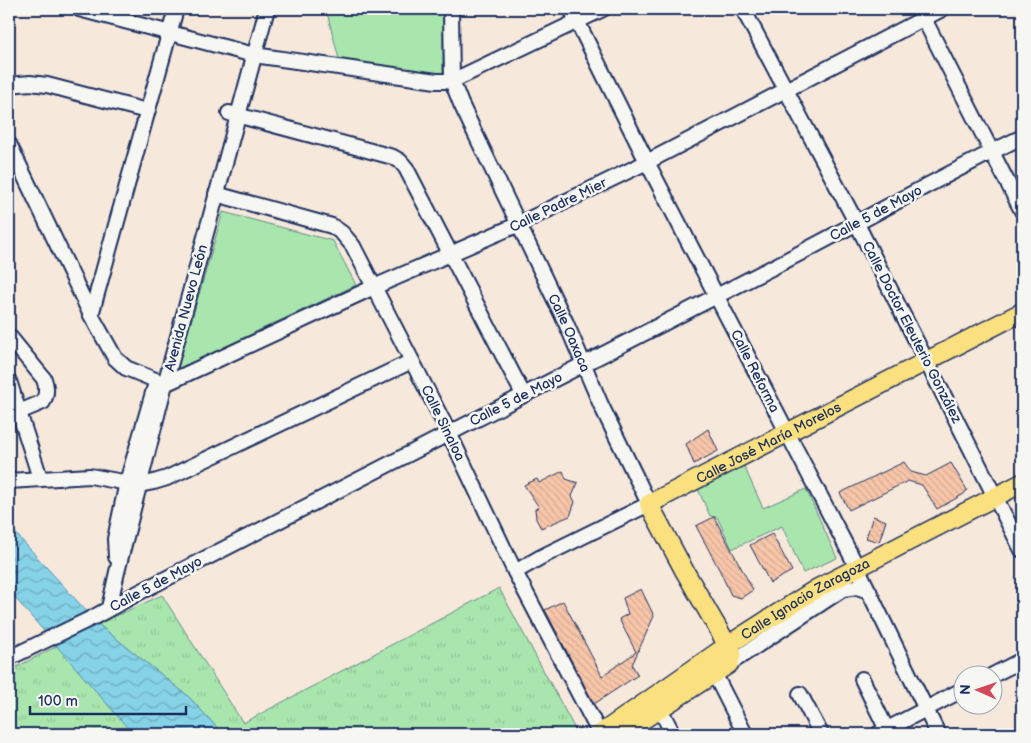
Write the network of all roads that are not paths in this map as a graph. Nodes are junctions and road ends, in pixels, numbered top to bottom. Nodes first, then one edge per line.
1 (79, 9) edge
2 (176, 9) edge
3 (257, 9) edge
4 (267, 9) edge
5 (451, 9) edge
6 (571, 9) edge
7 (603, 9) edge
8 (742, 9) edge
9 (942, 9) edge
10 (94, 11) edge
11 (921, 13) edge
12 (578, 22) junction
13 (169, 34) junction
14 (249, 54) junction
15 (452, 81) junction
16 (9, 85) edge
17 (784, 90) junction
18 (147, 111) junction
19 (233, 114) junction
20 (1022, 137) edge
21 (9, 144) edge
22 (993, 151) junction
23 (647, 162) junction
24 (212, 195) junction
25 (1022, 211) edge
26 (519, 224) junction
27 (857, 224) junction
28 (449, 255) junction
29 (374, 287) junction
30 (716, 296) junction
31 (1022, 312) edge
32 (91, 315) junction
33 (9, 336) edge
34 (412, 361) junction
35 (925, 361) junction
36 (584, 365) junction
37 (9, 381) edge
38 (161, 382) junction
39 (522, 394) junction
40 (19, 412) junction
41 (464, 426) junction
42 (787, 433) junction
43 (449, 434) junction
44 (457, 452) junction
45 (40, 478) junction
46 (11, 482) edge
47 (133, 483) junction
48 (1022, 483) edge
49 (995, 497) junction
50 (649, 504) junction
51 (1022, 550) edge
52 (857, 567) junction
53 (515, 572) junction
54 (869, 590) junction
55 (109, 608) junction
56 (737, 646) junction
57 (9, 658) edge
58 (1022, 660) edge
59 (722, 669) junction
60 (1004, 670) edge
61 (862, 679) dead end
62 (800, 694) dead end
63 (954, 694) edge
64 (657, 702) junction
65 (924, 709) junction
66 (882, 732) edge
67 (600, 734) edge
68 (621, 734) edge
69 (673, 734) edge
70 (746, 734) edge
71 (820, 734) edge
72 (938, 734) edge

1 - 10 street
2 - 13 street
3 - 14 street
4 - 14 street, Avenida Nuevo León
5 - 15 street, Calle Oaxaca
6 - 12 street, Calle Reforma
7 - 12 street
8 - 17 street, Calle Doctor Eleuterio González
9 - 11 street, Calle Padre Mier
10 - 13 street
11 - 17 street, Calle Padre Mier
11 - 22 street
12 - 15 street
12 - 23 street, Calle Reforma
13 - 14 street
13 - 18 street
14 - 15 street
14 - 19 street, Avenida Nuevo León
15 - 26 street, Calle Oaxaca
16 - 18 street
17 - 23 street, Calle Padre Mier
17 - 27 street, Calle Doctor Eleuterio González
18 - 32 street
19 - 24 street, Avenida Nuevo León
19 - 28 street
20 - 22 street, Calle 5 de Mayo
21 - 32 street
22 - 25 street
22 - 27 street, Calle 5 de Mayo
23 - 26 street, Calle Padre Mier
23 - 30 street, Calle Reforma
24 - 29 street, Calle Sinaloa
24 - 38 street, Avenida Nuevo León
26 - 28 street, Calle Padre Mier
26 - 36 street, Calle Oaxaca
27 - 30 street, Calle 5 de Mayo
27 - 35 street, Calle Doctor Eleuterio González
28 - 29 street, Calle Padre Mier
28 - 39 street
29 - 34 street, Calle Sinaloa
29 - 38 street, Calle Padre Mier
30 - 36 street, Calle 5 de Mayo
30 - 42 street, Calle Reforma
31 - 35 main road, Calle José María Morelos
32 - 38 street
33 - 40 street
34 - 43 street, Calle Sinaloa
34 - 47 street
35 - 42 main road, Calle José María Morelos
35 - 49 street, Calle Doctor Eleuterio González
36 - 39 street, Calle 5 de Mayo
36 - 50 street, Calle Oaxaca
37 - 40 street
38 - 47 street, Avenida Nuevo León
39 - 41 street, Calle 5 de Mayo
40 - 45 street
41 - 43 street, Calle 5 de Mayo
41 - 44 street
42 - 50 main road, Calle José María Morelos
42 - 52 street, Calle Reforma
43 - 44 street, Calle Sinaloa
43 - 55 street, Calle 5 de Mayo
44 - 53 street, Calle Sinaloa
45 - 46 street
45 - 47 street
47 - 55 street, Avenida Nuevo León
48 - 49 main road, Calle Ignacio Zaragoza
49 - 51 street, Calle Doctor Eleuterio González
49 - 52 main road, Calle Ignacio Zaragoza
50 - 53 street, Calle José María Morelos
50 - 56 main road, Calle Oaxaca
52 - 54 street, Calle Reforma
52 - 56 main road, Calle Ignacio Zaragoza
53 - 67 street, Calle Sinaloa
54 - 56 street, Calle Ignacio Zaragoza
54 - 65 street, Calle Reforma
55 - 57 street, Calle 5 de Mayo
56 - 59 main road
56 - 64 main road, Calle Ignacio Zaragoza
58 - 60 street
59 - 64 main road, Calle Ignacio Zaragoza
59 - 70 street
61 - 66 street
62 - 71 street
63 - 65 street
64 - 67 main road, Calle Ignacio Zaragoza
64 - 68 main road
64 - 69 street
65 - 66 street
65 - 72 street, Calle Reforma

